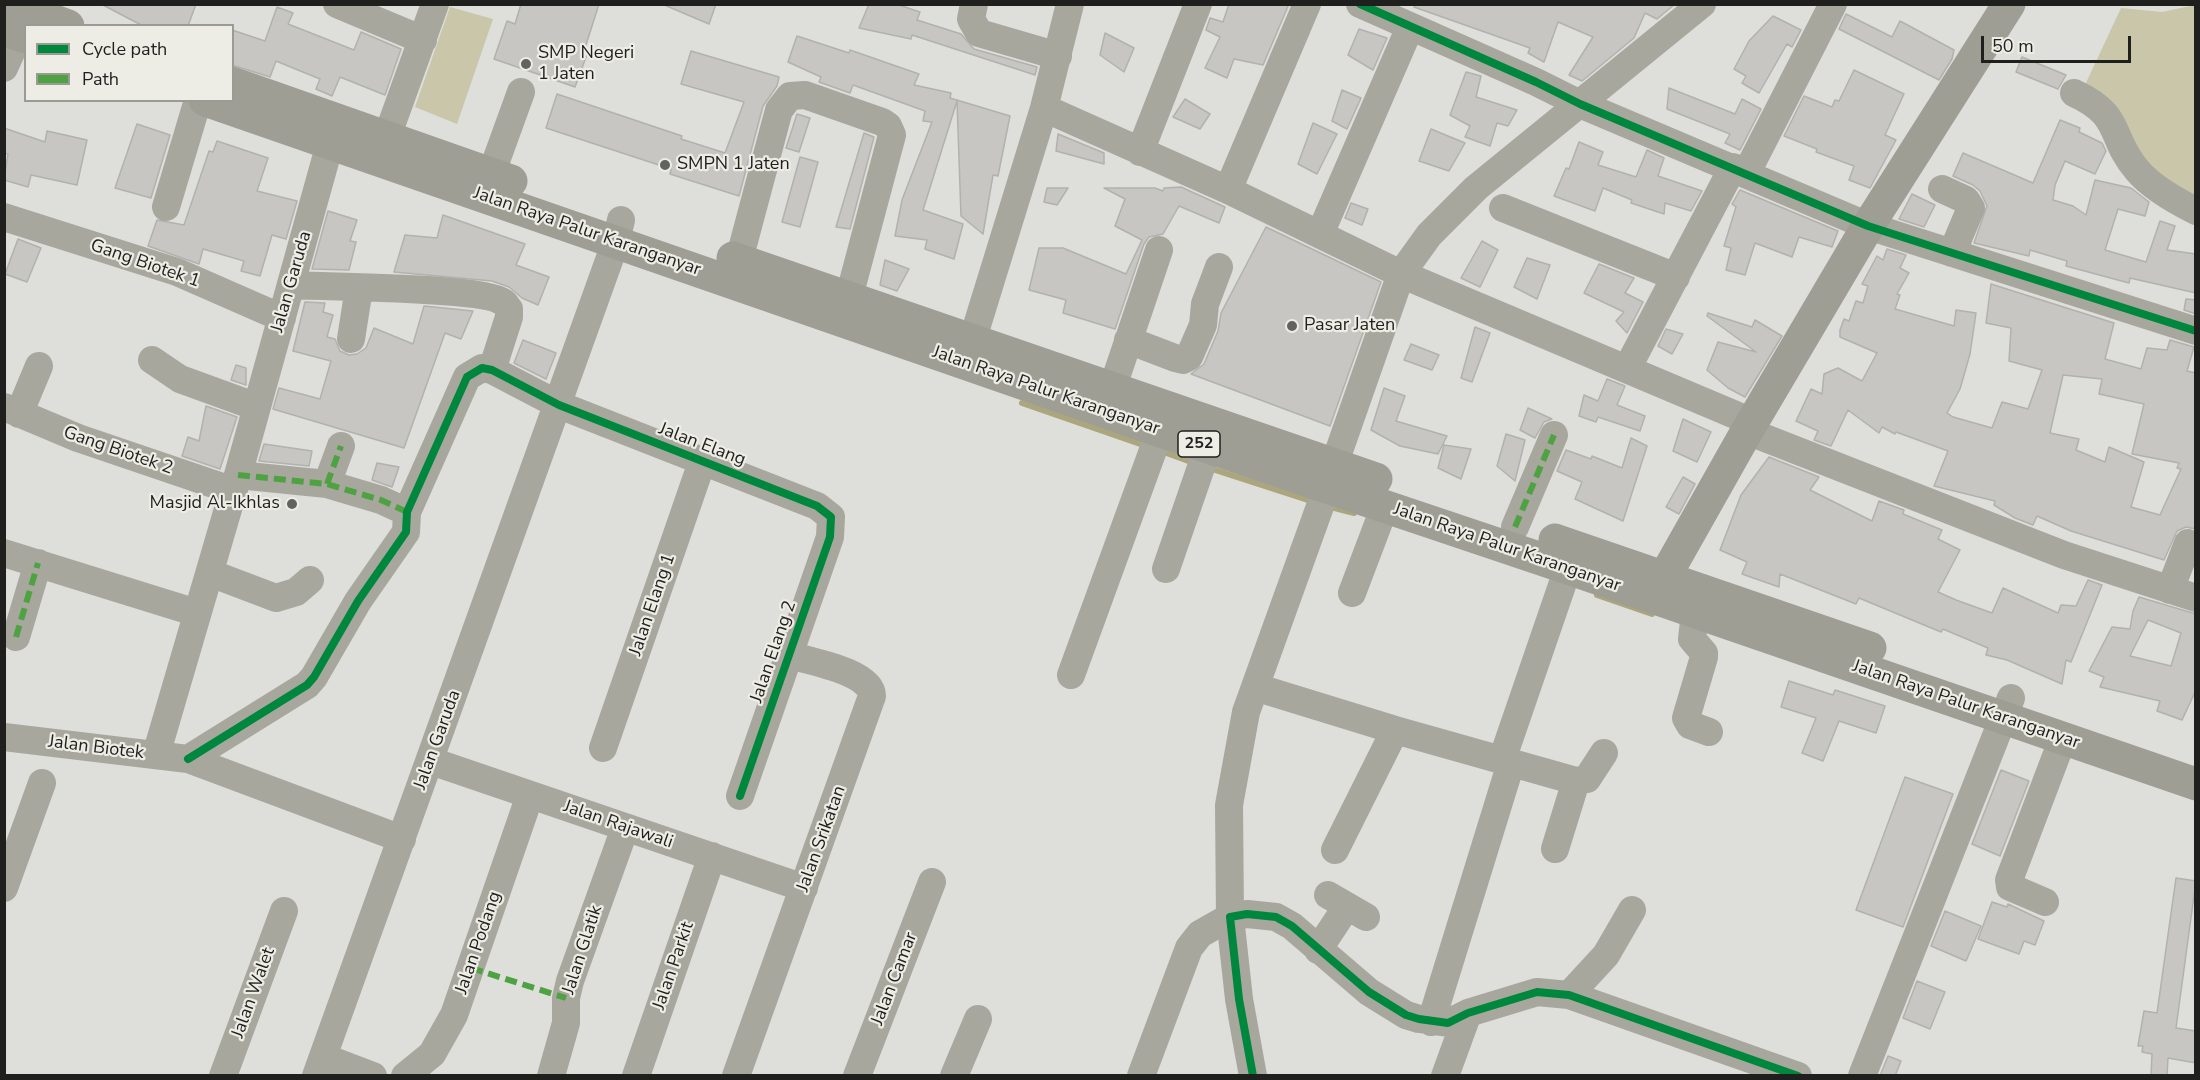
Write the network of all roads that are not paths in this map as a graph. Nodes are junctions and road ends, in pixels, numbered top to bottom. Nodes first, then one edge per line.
1 (337, 4) edge
2 (435, 4) edge
3 (974, 4) edge
4 (1070, 4) edge
5 (1198, 4) edge
6 (1307, 4) edge
7 (1360, 4) edge
8 (1702, 4) edge
9 (1833, 4) edge
10 (2009, 4) edge
11 (23, 21) edge
12 (50, 24) edge
13 (1410, 27) junction
14 (423, 40) junction
15 (1058, 56) junction
16 (4, 68) edge
17 (234, 84) edge
18 (521, 92) dead end
19 (2074, 93) dead end
20 (197, 102) edge
21 (213, 102) edge
22 (1580, 104) junction
23 (1044, 108) junction
24 (333, 132) junction
25 (383, 149) junction
26 (1140, 152) junction
27 (1740, 170) junction
28 (487, 185) junction
29 (1942, 189) dead end
30 (1228, 190) junction
31 (166, 207) dead end
32 (1503, 208) dead end
33 (2196, 211) edge
34 (4, 217) edge
35 (1868, 226) junction
36 (619, 231) junction
37 (1320, 234) junction
38 (1159, 250) dead end
39 (1952, 253) junction
40 (739, 260) junction
41 (1219, 267) dead end
42 (1401, 273) junction
43 (1676, 277) junction
44 (292, 285) junction
45 (359, 288) junction
46 (849, 297) junction
47 (282, 318) junction
48 (2196, 331) edge
49 (351, 339) dead end
50 (1128, 340) junction
51 (969, 351) junction
52 (152, 360) dead end
53 (39, 366) dead end
54 (1628, 367) junction
55 (492, 370) junction
56 (1107, 400) junction
57 (559, 405) junction
58 (257, 407) junction
59 (12, 410) edge
60 (1749, 426) junction
61 (1554, 435) dead end
62 (1156, 444) junction
63 (341, 446) dead end
64 (1204, 459) junction
65 (702, 462) junction
66 (236, 483) junction
67 (327, 484) junction
68 (1325, 490) junction
69 (1385, 507) junction
70 (407, 512) junction
71 (831, 517) joint
72 (1515, 527) junction
73 (2188, 543) dead end
74 (4, 553) edge
75 (38, 563) junction
76 (1166, 569) dead end
77 (210, 573) junction
78 (1564, 579) junction
79 (310, 580) dead end
80 (1660, 587) junction
81 (1352, 593) dead end
82 (2183, 594) edge
83 (1695, 612) junction
84 (197, 613) junction
85 (16, 637) dead end
86 (789, 655) junction
87 (1071, 675) dead end
88 (1255, 687) junction
89 (2001, 724) junction
90 (1395, 730) junction
91 (1709, 732) dead end
92 (4, 738) edge
93 (603, 748) dead end
94 (1604, 753) dead end
95 (2057, 753) junction
96 (156, 755) junction
97 (188, 759) junction
98 (431, 761) junction
99 (1507, 761) junction
100 (2196, 762) edge
101 (1576, 781) junction
102 (42, 783) dead end
103 (2196, 784) edge
104 (530, 795) junction
105 (740, 796) dead end
106 (625, 828) junction
107 (402, 839) junction
108 (1555, 849) dead end
109 (1335, 850) dead end
110 (712, 856) junction
111 (932, 882) dead end
112 (4, 888) edge
113 (804, 888) junction
114 (2045, 902) dead end
115 (1347, 906) dead end
116 (1632, 909) dead end
117 (284, 910) dead end
118 (1230, 917) junction
119 (1318, 950) junction
120 (1569, 995) junction
121 (1468, 1013) junction
122 (978, 1019) dead end
123 (1431, 1022) junction
124 (320, 1066) edge
125 (556, 1074) edge
126 (224, 1076) edge
127 (373, 1076) edge
128 (405, 1076) edge
129 (636, 1076) edge
130 (736, 1076) edge
131 (857, 1076) edge
132 (954, 1076) edge
133 (1141, 1076) edge
134 (1253, 1076) edge
135 (1445, 1076) edge
136 (1798, 1076) edge
137 (1862, 1076) edge

1 - 14 street
2 - 14 street
3 - 15 street
4 - 15 street
5 - 26 street
6 - 30 street
7 - 13 street
8 - 22 street
9 - 27 street
10 - 35 main road
11 - 12 main road
11 - 16 street
13 - 22 street
13 - 37 street
14 - 25 street
15 - 23 street
17 - 24 main road, Jalan Raya Palur Karanganyar / 252
18 - 28 street
19 - 33 street
20 - 31 street
21 - 24 main road, Jalan Raya Palur Karanganyar / 252
22 - 27 street
22 - 42 street
23 - 26 street
23 - 51 street
24 - 25 main road, Jalan Raya Palur Karanganyar / 252
24 - 44 street, Jalan Garuda
25 - 28 main road, Jalan Raya Palur Karanganyar / 252
26 - 30 street
27 - 35 street
27 - 43 street
28 - 36 main road, Jalan Raya Palur Karanganyar / 252
29 - 39 street
30 - 37 street
32 - 43 street
34 - 47 street, Gang Biotek 1
35 - 39 street
35 - 60 main road
36 - 40 main road, Jalan Raya Palur Karanganyar / 252
36 - 51 main road, Jalan Raya Palur Karanganyar / 252
36 - 57 street, Jalan Garuda
37 - 42 street
38 - 50 street
39 - 48 street
40 - 46 main road, Jalan Raya Palur Karanganyar / 252
40 - 46 street
41 - 50 street
42 - 54 street
42 - 68 street
43 - 54 street
44 - 45 street
44 - 47 street, Jalan Garuda
45 - 49 street
45 - 55 street
46 - 51 main road, Jalan Raya Palur Karanganyar / 252
47 - 58 street, Jalan Garuda
50 - 56 street
51 - 56 main road, Jalan Raya Palur Karanganyar / 252
52 - 58 street
53 - 59 street
54 - 60 street
55 - 57 street, Jalan Elang
55 - 70 street
56 - 62 main road, Jalan Raya Palur Karanganyar / 252
56 - 68 main road, Jalan Raya Palur Karanganyar / 252
57 - 65 street, Jalan Elang
57 - 98 street, Jalan Garuda
58 - 66 street, Jalan Garuda
59 - 66 street, Gang Biotek 2
60 - 80 main road
60 - 82 street
61 - 72 street
62 - 64 main road, Jalan Raya Palur Karanganyar / 252
62 - 87 street
63 - 67 street
64 - 68 main road, Jalan Raya Palur Karanganyar / 252
64 - 76 street
65 - 71 street, Jalan Elang
65 - 93 street, Jalan Elang 1
66 - 67 street, Gang Biotek 2
66 - 77 street, Jalan Garuda
67 - 70 street, Gang Biotek 2
68 - 69 main road, Jalan Raya Palur Karanganyar / 252
68 - 88 street
69 - 72 main road, Jalan Raya Palur Karanganyar / 252
69 - 78 main road, Jalan Raya Palur Karanganyar / 252
69 - 81 street
70 - 97 street
71 - 86 street, Jalan Elang 2
72 - 80 main road, Jalan Raya Palur Karanganyar / 252
73 - 82 street
74 - 75 street
75 - 84 street
75 - 85 street
77 - 79 street
77 - 84 street, Jalan Garuda
78 - 80 main road, Jalan Raya Palur Karanganyar / 252
78 - 99 street
80 - 83 main road, Jalan Raya Palur Karanganyar / 252
80 - 89 main road, Jalan Raya Palur Karanganyar / 252
83 - 89 main road, Jalan Raya Palur Karanganyar / 252
83 - 91 street
84 - 96 street, Jalan Garuda
86 - 105 street, Jalan Elang 2
86 - 113 street, Jalan Srikatan
88 - 90 street
88 - 118 street
89 - 95 main road, Jalan Raya Palur Karanganyar / 252
89 - 100 main road, Jalan Raya Palur Karanganyar / 252
89 - 137 street
90 - 99 street
90 - 109 street
92 - 96 street, Jalan Biotek
94 - 101 street
95 - 103 main road, Jalan Raya Palur Karanganyar / 252
95 - 114 street
96 - 97 street, Jalan Biotek
97 - 107 street, Jalan Biotek
98 - 104 street, Jalan Rajawali
98 - 107 street, Jalan Garuda
99 - 101 street
99 - 123 street
101 - 108 street
102 - 112 street
104 - 106 street, Jalan Rajawali
104 - 128 street, Jalan Podang
106 - 110 street, Jalan Rajawali
106 - 125 street, Jalan Glatik
107 - 124 street, Jalan Garuda
110 - 113 street, Jalan Rajawali
110 - 129 street, Jalan Parkit
111 - 131 street, Jalan Camar
113 - 130 street, Jalan Srikatan
115 - 119 street
116 - 120 street
117 - 126 street, Jalan Walet
118 - 119 street
118 - 133 street
118 - 134 street
119 - 123 street
120 - 121 street
120 - 136 street
121 - 123 street
121 - 135 street
122 - 132 street
124 - 127 street

